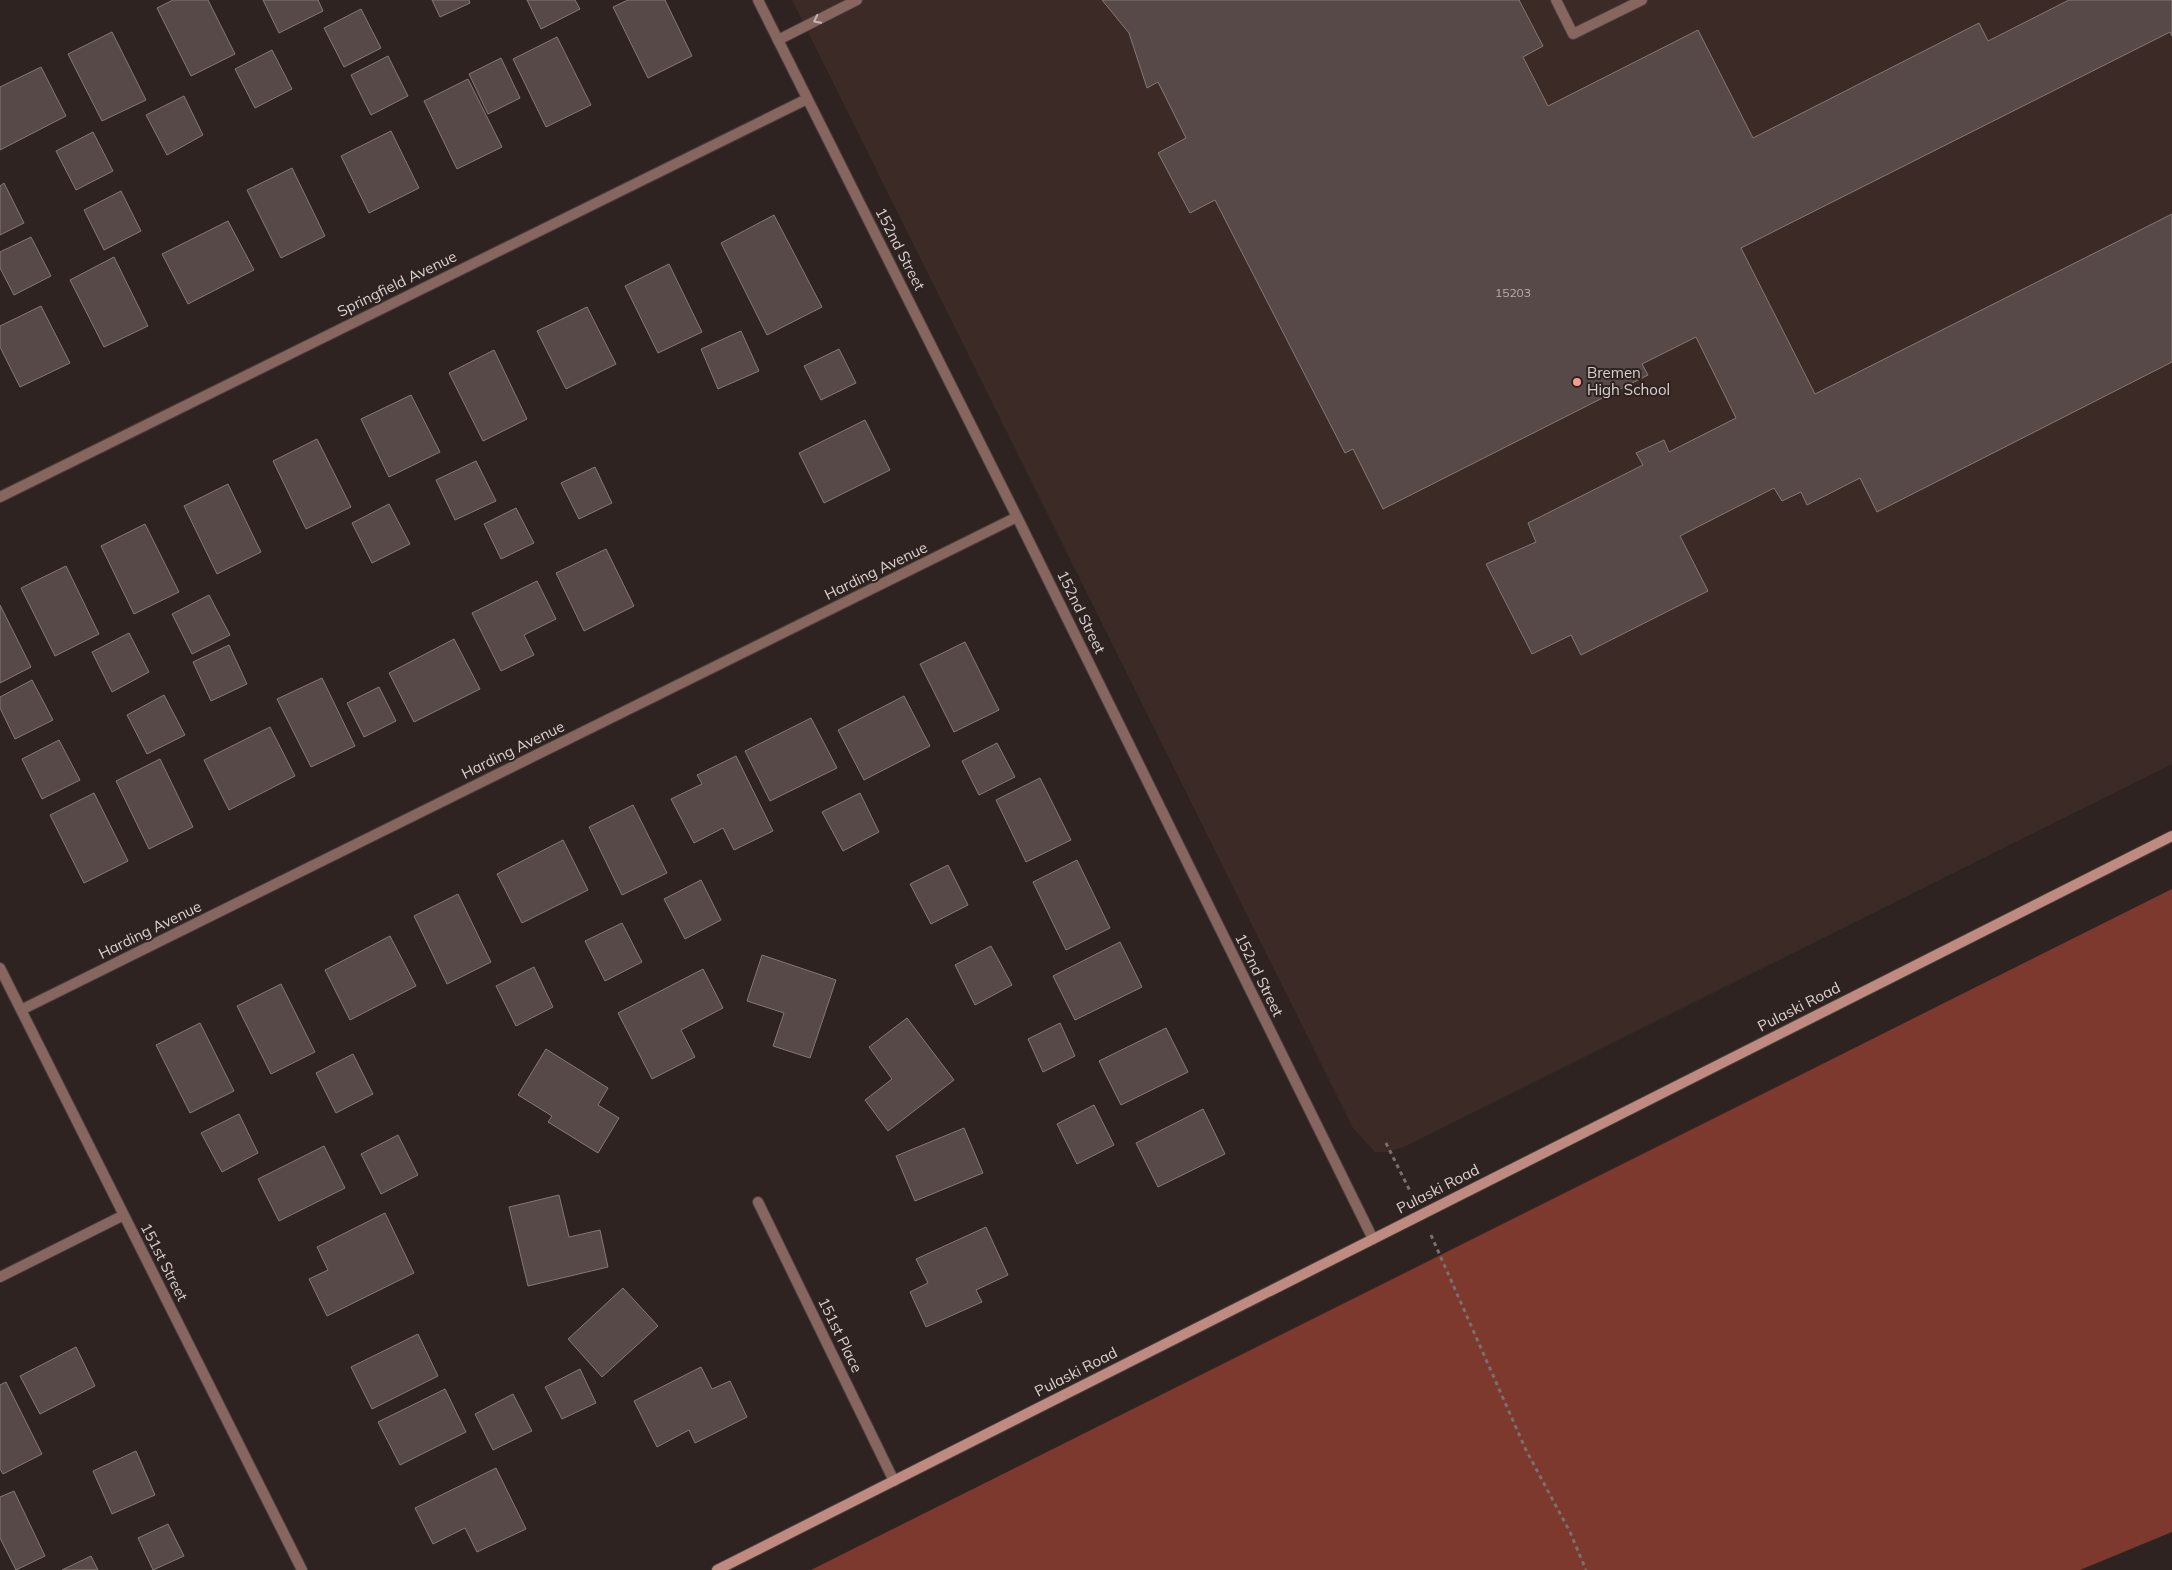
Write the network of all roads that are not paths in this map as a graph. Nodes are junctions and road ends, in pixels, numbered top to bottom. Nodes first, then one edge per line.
1 (758, 0) edge
2 (857, 0) edge
3 (1556, 0) edge
4 (1642, 0) edge
5 (778, 40) junction
6 (808, 99) junction
7 (0, 497) edge
8 (1018, 517) junction
9 (2172, 836) edge
10 (0, 968) edge
11 (21, 1010) junction
12 (758, 1202) dead end
13 (124, 1215) junction
14 (1373, 1239) junction
15 (0, 1277) edge
16 (894, 1481) junction
17 (302, 1570) edge
18 (717, 1570) edge

1 - 5 street, 152nd Street
2 -> 5 street
3 - 4 street
5 - 6 street, 152nd Street
6 - 7 street, Springfield Avenue
6 - 8 street, 152nd Street
8 - 11 street, Harding Avenue
8 - 14 street, 152nd Street
9 - 14 main road, Pulaski Road
10 - 11 street, 151st Street
11 - 13 street, 151st Street
12 - 16 street, 151st Place
13 - 15 street
13 - 17 street, 151st Street
14 - 16 main road, Pulaski Road
16 - 18 main road, Pulaski Road

